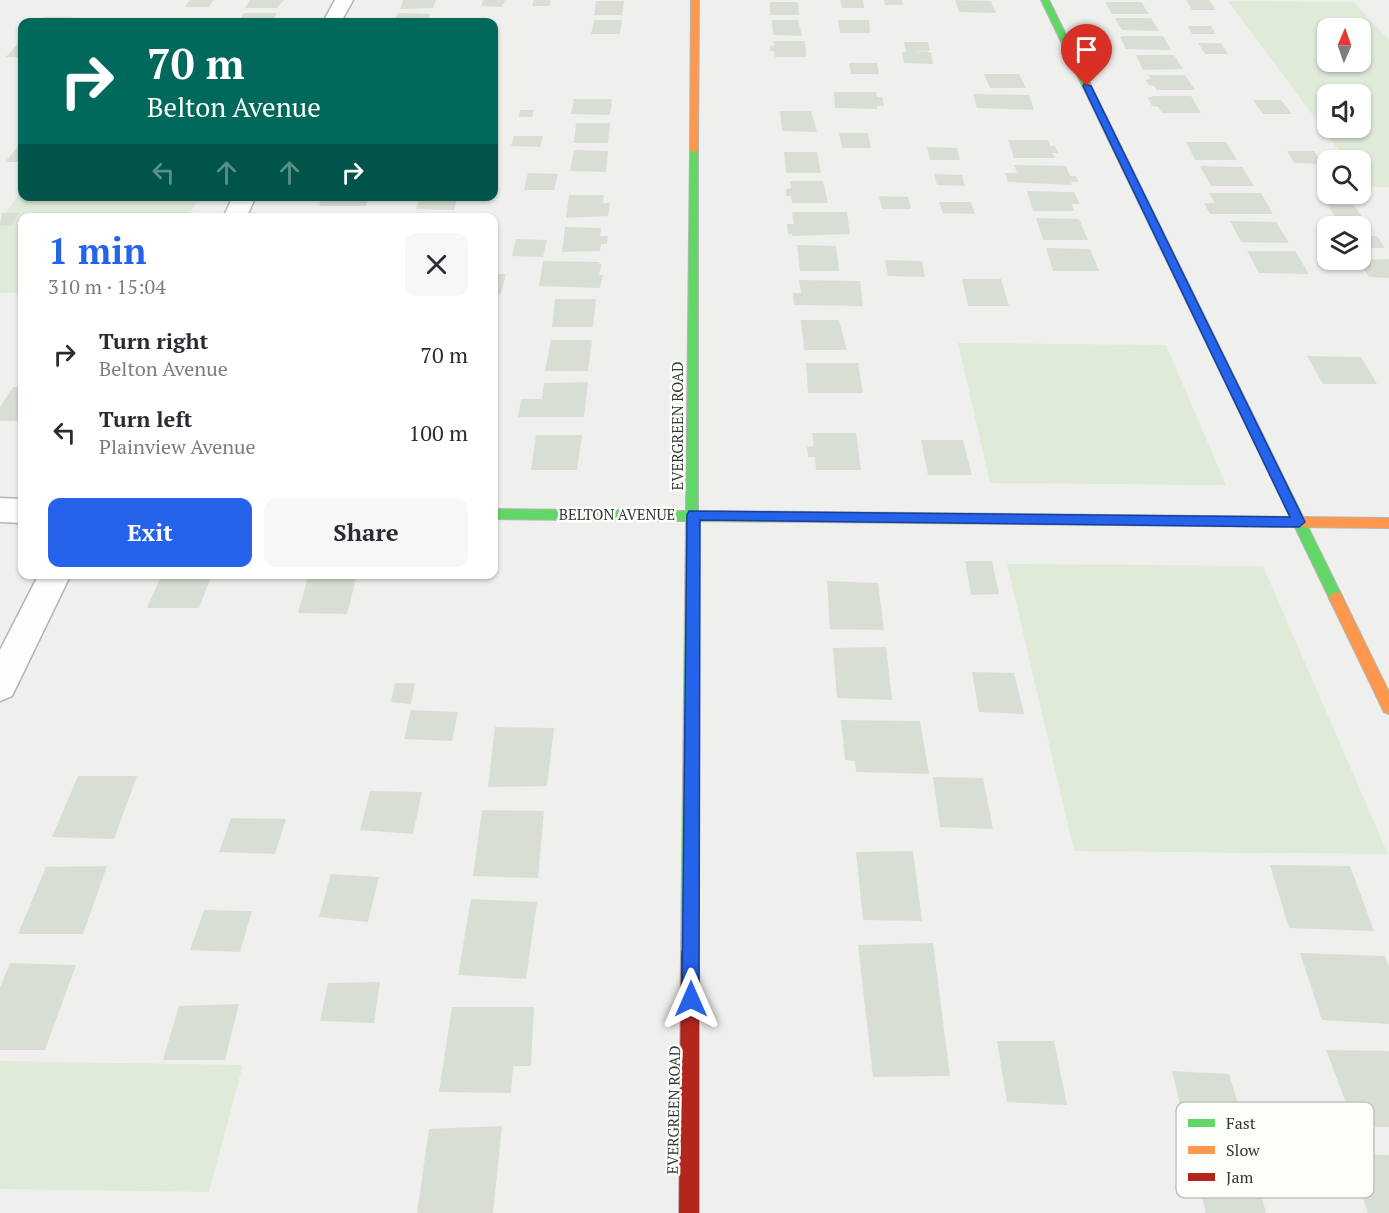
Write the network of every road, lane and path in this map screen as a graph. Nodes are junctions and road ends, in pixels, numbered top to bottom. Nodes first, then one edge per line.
1 (344, 0) edge
2 (695, 0) edge
3 (1045, 0) edge
4 (334, 18) edge
5 (0, 510) edge
6 (18, 511) edge
7 (498, 513) edge
8 (693, 515) junction
9 (1299, 522) junction
10 (1389, 523) edge
11 (53, 579) edge
12 (0, 685) edge
13 (1389, 707) edge
14 (689, 1213) edge

1 - 4 street
2 - 8 street, EVERGREEN ROAD
3 - 9 street
5 - 6 street
7 - 8 street, BELTON AVENUE
8 - 9 street, BELTON AVENUE
8 - 14 street, EVERGREEN ROAD
9 - 10 street, BELTON AVENUE
9 - 13 street
11 - 12 street

